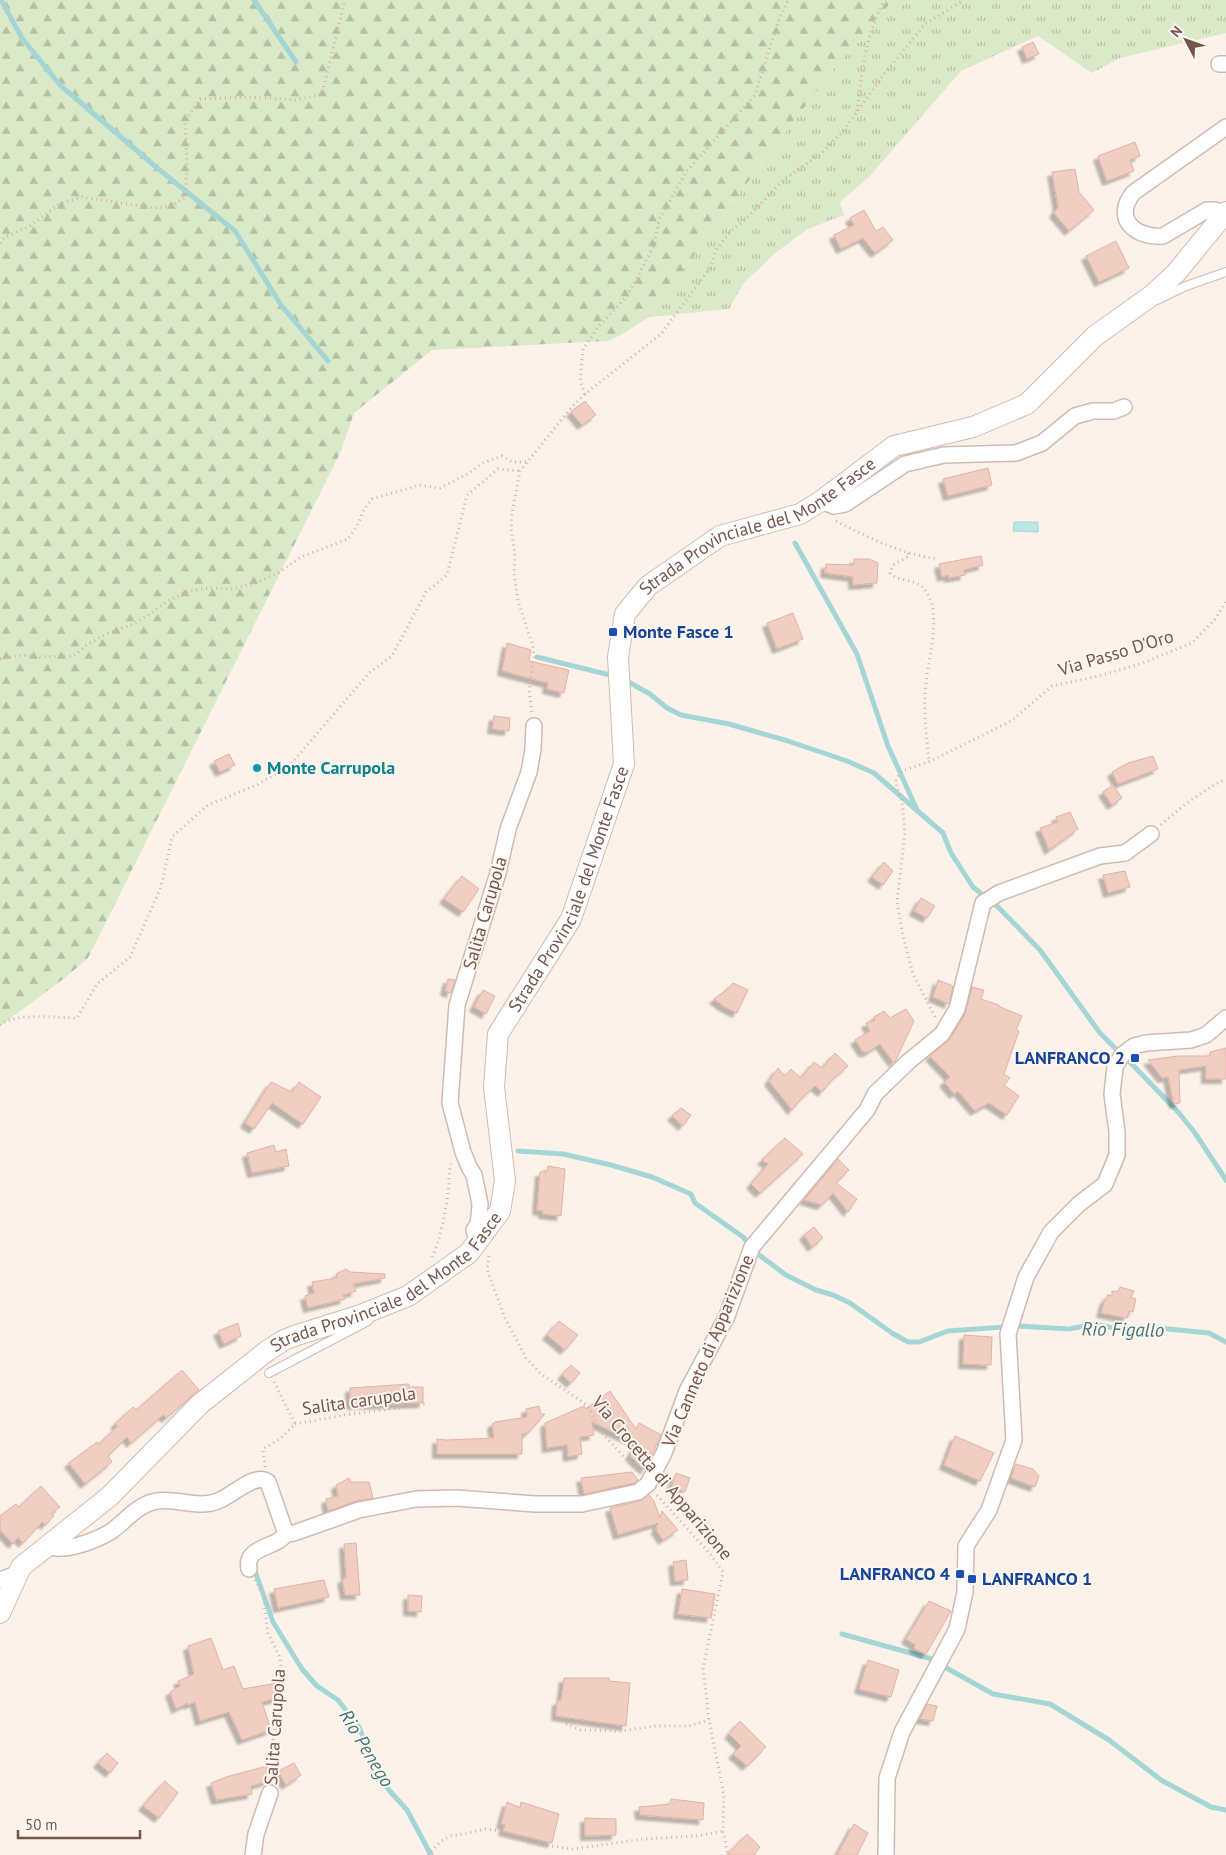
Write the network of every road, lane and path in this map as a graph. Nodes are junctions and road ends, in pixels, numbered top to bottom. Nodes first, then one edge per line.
1 (345, 0) edge
2 (788, 0) edge
3 (885, 0) edge
4 (964, 0) edge
5 (856, 112) junction
6 (1226, 126) edge
7 (1225, 213) edge
8 (0, 243) edge
9 (1226, 272) edge
10 (1151, 296) junction
11 (585, 394) junction
12 (1124, 407) dead end
13 (527, 462) junction
14 (520, 471) junction
15 (824, 509) junction
16 (908, 553) junction
17 (938, 560) dead end
18 (1226, 600) edge
19 (0, 659) edge
20 (534, 726) joint
21 (929, 761) junction
22 (1226, 779) edge
23 (1151, 834) joint
24 (1226, 1018) edge
25 (0, 1025) edge
26 (942, 1034) junction
27 (463, 1152) junction
28 (479, 1240) junction
29 (429, 1262) dead end
30 (387, 1306) junction
31 (268, 1373) joint
32 (427, 1404) dead end
33 (295, 1424) junction
34 (268, 1482) junction
35 (648, 1484) junction
36 (286, 1534) junction
37 (47, 1547) junction
38 (249, 1569) joint
39 (19, 1573) junction
40 (0, 1580) edge
41 (0, 1613) edge
42 (709, 1720) junction
43 (566, 1724) dead end
44 (270, 1793) joint
45 (722, 1831) junction
46 (253, 1855) edge
47 (428, 1855) edge
48 (728, 1855) edge
49 (886, 1855) edge

1 - 8 path
2 - 11 path
3 - 5 path
4 - 5 path
5 - 11 path
6 - 7 street
7 - 10 main road, Strada Provinciale del Monte Fasce
9 - 10 lane
10 - 15 main road, Strada Provinciale del Monte Fasce
11 - 13 path
12 - 15 street
13 - 14 path
13 - 19 path
14 - 20 path
14 - 25 path
15 - 16 path
15 - 28 main road, Strada Provinciale del Monte Fasce
16 - 17 path
16 - 21 path
18 - 21 path, Via Passo D'Oro
20 - 27 street, Salita Carupola
21 - 26 path, Via Passo D'Oro
22 - 23 path
23 - 26 street, Via Canneto di Apparizione
24 - 49 street
26 - 35 street, Via Canneto di Apparizione
27 - 28 street, Salita Carupola
27 - 29 path
28 - 30 main road, Strada Provinciale del Monte Fasce
28 - 35 path, Via Crocetta di Apparizione
30 - 31 lane
30 - 37 main road, Strada Provinciale del Monte Fasce
31 - 33 path, Salita Carupola
32 - 33 path, Salita carupola
33 - 34 path, Salita Carupola
34 - 36 street
34 - 37 street
35 - 36 street
35 - 42 path, Via Crocetta di Apparizione
36 - 38 street
37 - 39 main road, Strada Provinciale del Monte Fasce
38 - 44 path, Salita Carupola
39 - 40 street
39 - 41 main road, Strada Provinciale del Monte Fasce
42 - 43 path
42 - 45 path, Via Crocetta di Apparizione
44 - 46 street, Salita Carupola
45 - 47 path
45 - 48 path, Via Crocetta di Apparizione

